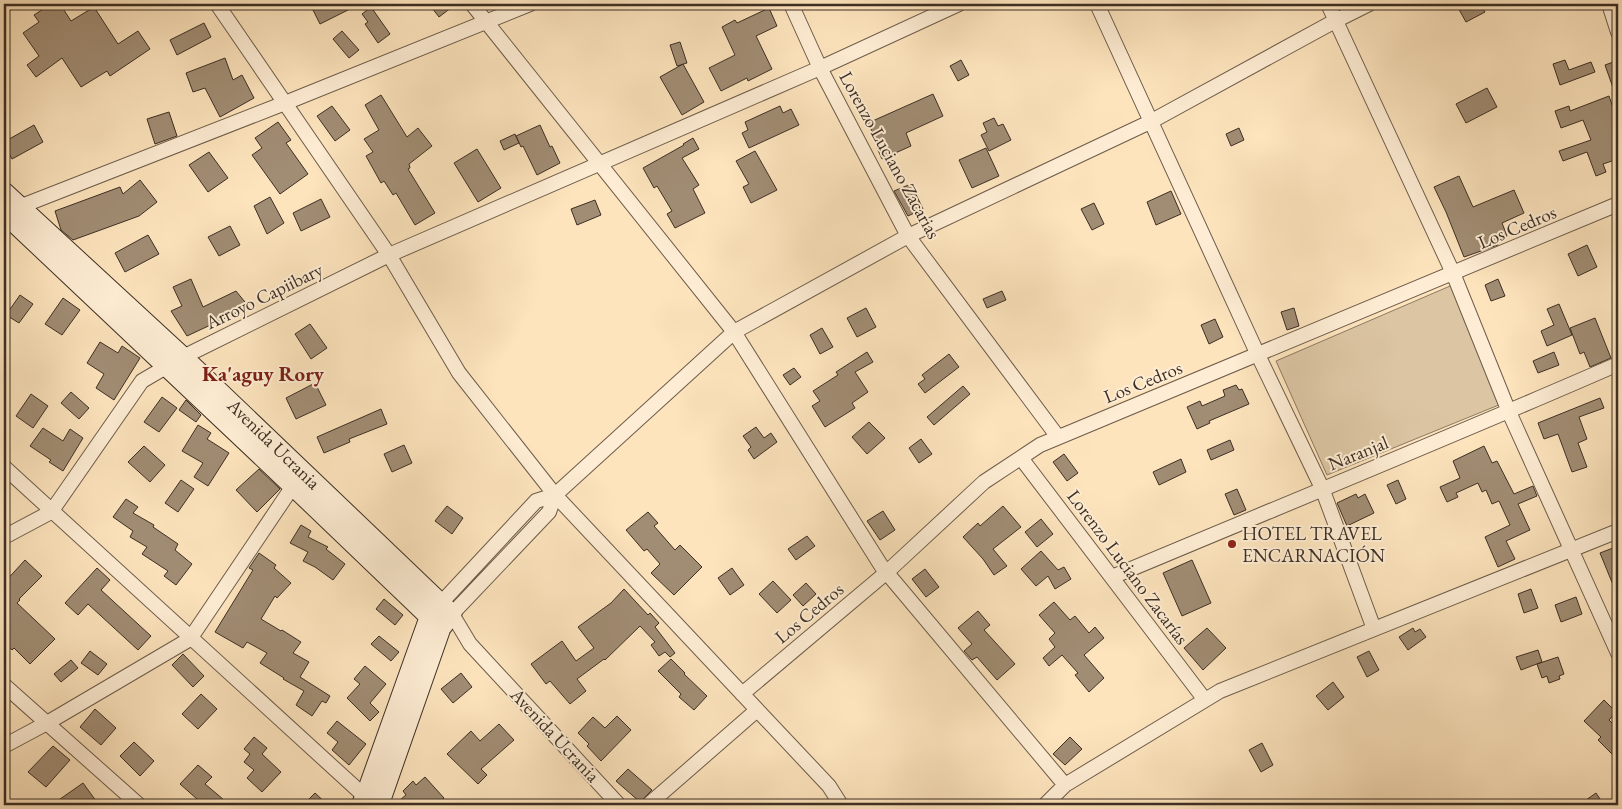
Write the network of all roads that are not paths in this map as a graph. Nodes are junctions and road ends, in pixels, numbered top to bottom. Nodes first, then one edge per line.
1 (217, 4) edge
2 (472, 4) edge
3 (530, 4) edge
4 (791, 4) edge
5 (959, 4) edge
6 (1097, 4) edge
7 (1328, 4) edge
8 (1369, 4) edge
9 (1610, 4) edge
10 (1335, 21) junction
11 (486, 22) junction
12 (1618, 32) edge
13 (820, 68) junction
14 (285, 103) junction
15 (1150, 122) junction
16 (600, 164) junction
17 (4, 192) edge
18 (1618, 204) edge
19 (9, 211) edge
20 (908, 236) junction
21 (390, 255) junction
22 (1453, 274) junction
23 (734, 332) junction
24 (1258, 355) junction
25 (175, 361) junction
26 (1618, 364) edge
27 (1509, 412) junction
28 (1058, 438) junction
29 (1021, 458) junction
30 (4, 467) edge
31 (299, 480) junction
32 (1322, 488) junction
33 (555, 495) junction
34 (51, 512) junction
35 (1618, 531) edge
36 (4, 537) edge
37 (1572, 549) junction
38 (887, 572) junction
39 (1112, 577) junction
40 (441, 616) junction
41 (1374, 629) junction
42 (190, 639) junction
43 (1618, 653) edge
44 (4, 685) edge
45 (742, 694) junction
46 (1205, 700) junction
47 (757, 710) junction
48 (47, 723) junction
49 (4, 746) edge
50 (1065, 785) junction
51 (370, 803) edge
52 (139, 805) edge
53 (619, 805) edge
54 (648, 805) edge
55 (841, 805) edge
56 (1045, 805) edge

1 - 14 street
2 - 11 street
3 - 11 street
4 - 13 street, Lorenzo Luciano Zacarias
5 - 13 street, Arroyo Capiibary
6 - 15 street
7 - 10 street
8 - 10 street
9 - 12 street
10 - 15 street
10 - 22 street
11 - 14 street
11 - 16 street
13 - 16 street, Arroyo Capiibary
13 - 20 street, Lorenzo Luciano Zacarias
14 - 19 street
14 - 21 street
15 - 20 street
15 - 24 street
16 - 21 street, Arroyo Capiibary
16 - 23 street
17 - 19 main road, Avenida Ucrania
18 - 22 street, Los Cedros
19 - 25 main road, Avenida Ucrania
20 - 23 street
20 - 28 street, Lorenzo Luciano Zacarias
21 - 25 street, Arroyo Capiibary
21 - 33 street
22 - 24 street, Los Cedros
22 - 27 street
23 - 33 street
23 - 38 street
24 - 28 street, Los Cedros
24 - 32 street
25 - 31 main road, Avenida Ucrania
25 - 34 street, Arroyo Capiibary
26 - 27 street, Naranjal
27 - 32 street, Naranjal
27 - 37 street
28 - 29 street, Los Cedros
29 - 38 street, Los Cedros
29 - 39 street, Lorenzo Luciano Zacarías
30 - 34 street
31 - 40 main road, Avenida Ucrania
31 - 42 street
32 - 39 street, Naranjal
32 - 41 street
33 - 40 street
33 - 45 street
34 - 36 street, Arroyo Capiibary
34 - 42 street
35 - 37 street
37 - 41 street
37 - 43 street
38 - 45 street, Los Cedros
38 - 50 street
39 - 46 street, Lorenzo Luciano Zacarías
40 - 51 main road
40 - 53 street, Avenida Ucrania
41 - 46 street
42 - 48 street
42 - 51 street
44 - 48 street
45 - 47 street
46 - 50 street
47 - 54 street
47 - 55 street
48 - 49 street
48 - 52 street
50 - 56 street

